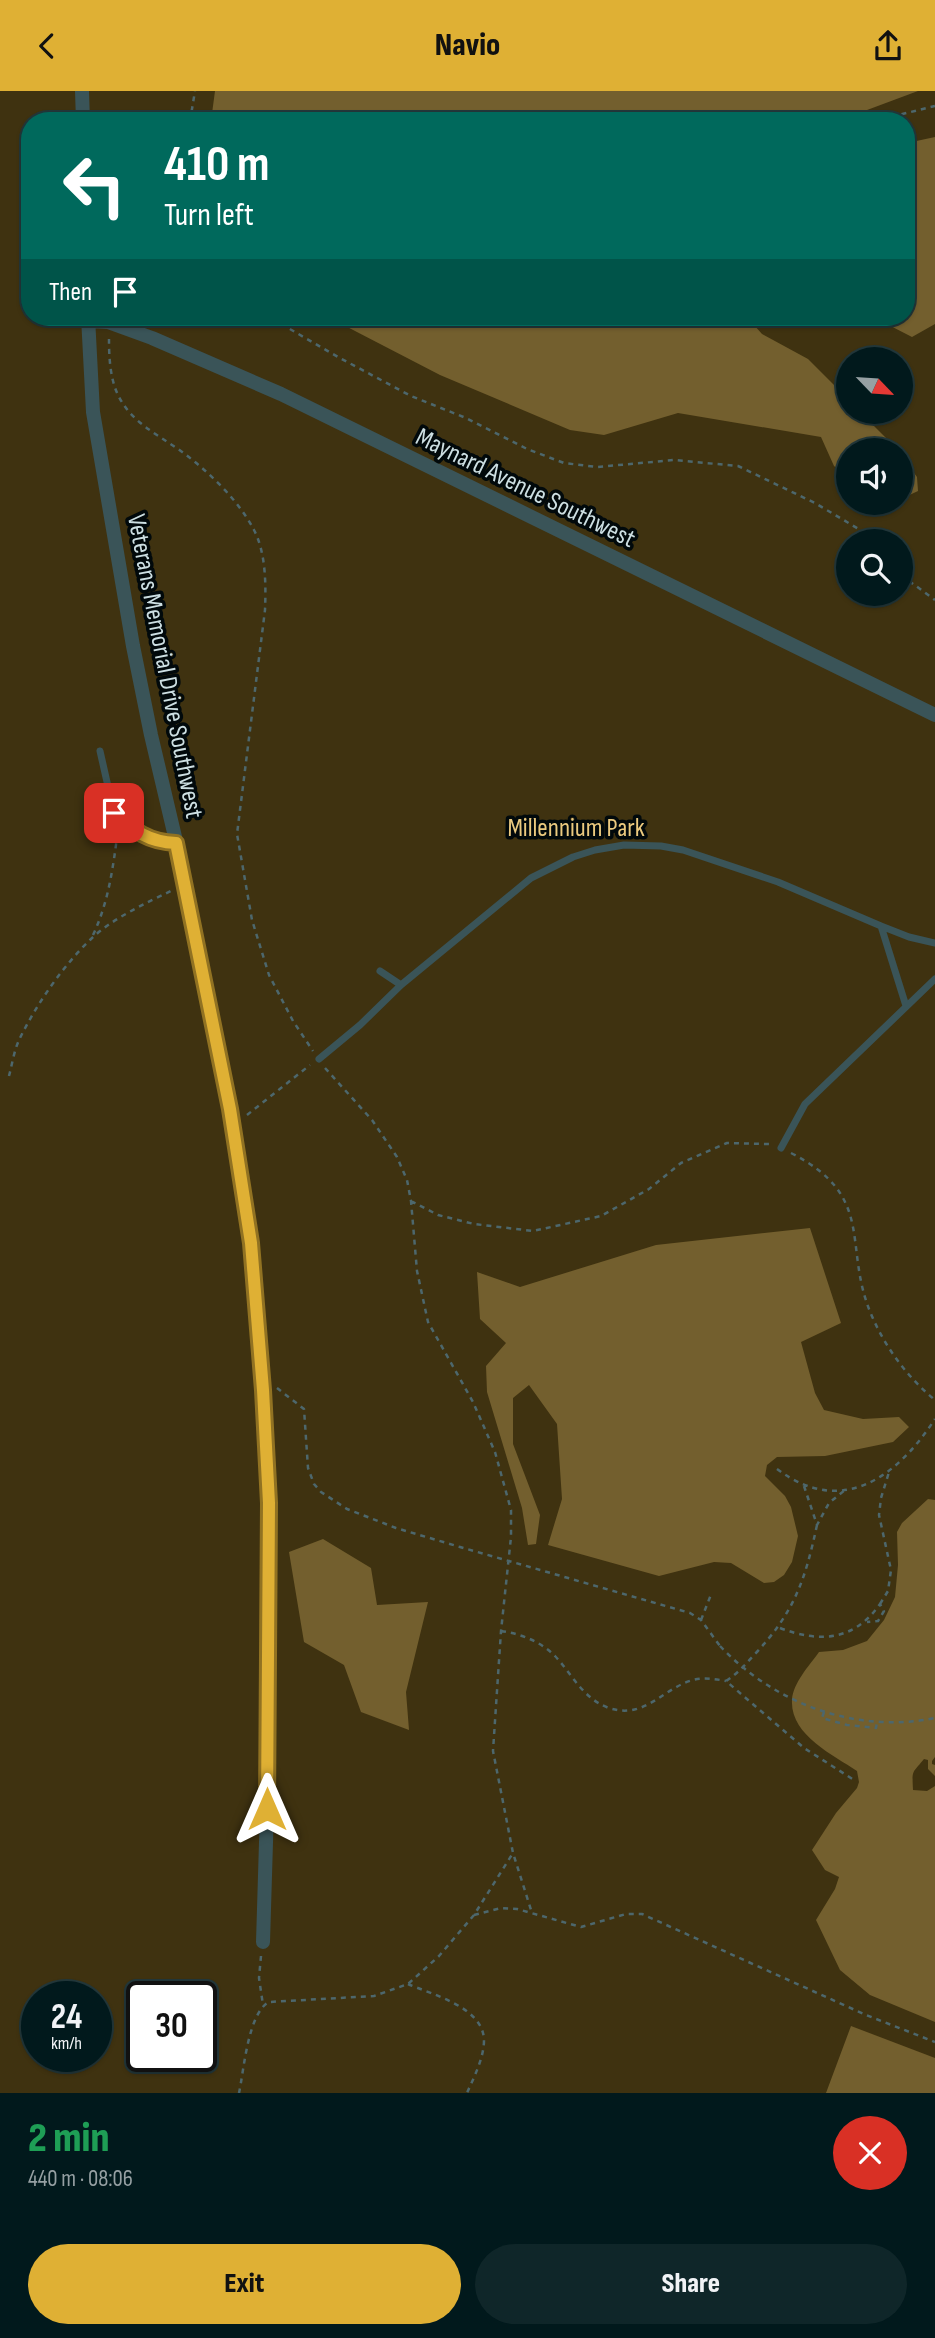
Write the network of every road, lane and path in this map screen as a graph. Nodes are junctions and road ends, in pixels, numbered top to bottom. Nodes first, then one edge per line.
1 (82, 91) edge
2 (195, 91) edge
3 (935, 106) edge
4 (83, 112) edge
5 (192, 112) edge
6 (911, 112) edge
7 (88, 326) edge
8 (108, 326) edge
9 (119, 326) edge
10 (285, 326) edge
11 (859, 529) edge
12 (913, 584) edge
13 (935, 600) edge
14 (935, 715) edge
15 (100, 751) dead end
16 (120, 818) junction
17 (176, 843) junction
18 (185, 884) junction
19 (881, 926) junction
20 (91, 938) junction
21 (935, 943) edge
22 (380, 971) dead end
23 (935, 979) edge
24 (401, 985) junction
25 (906, 1006) junction
26 (318, 1059) junction
27 (9, 1076) dead end
28 (232, 1122) junction
29 (781, 1148) junction
30 (411, 1201) junction
31 (262, 1383) junction
32 (935, 1400) edge
33 (935, 1419) edge
34 (778, 1469) dead end
35 (889, 1472) junction
36 (804, 1486) junction
37 (845, 1490) junction
38 (817, 1525) junction
39 (509, 1561) junction
40 (712, 1591) dead end
41 (880, 1604) junction
42 (701, 1620) junction
43 (867, 1622) junction
44 (780, 1627) junction
45 (501, 1631) junction
46 (726, 1681) junction
47 (824, 1712) junction
48 (935, 1718) edge
49 (877, 1721) junction
50 (855, 1780) dead end
51 (513, 1853) junction
52 (531, 1913) junction
53 (474, 1916) junction
54 (263, 1942) joint
55 (408, 1984) junction
56 (263, 2005) junction
57 (935, 2042) edge
58 (239, 2093) edge
59 (467, 2093) edge

1 - 4 street
2 - 5 path
3 - 6 path
7 - 17 street, Veterans Memorial Drive Southwest
8 - 26 path
9 - 14 street, Maynard Avenue Southwest
10 - 11 path
12 - 13 path
15 - 16 lane
16 - 17 lane
16 - 20 path
17 - 18 street, Veterans Memorial Drive Southwest
18 - 20 path
18 - 28 street, Veterans Memorial Drive Southwest
19 - 21 lane
19 - 24 lane
19 - 25 lane
20 - 27 path
22 - 24 lane
23 - 25 lane
24 - 26 lane
25 - 29 lane
26 - 28 path
26 - 30 path
28 - 31 street, Veterans Memorial Drive Southwest
29 - 30 path
29 - 32 path
30 - 39 path
31 - 39 path
31 - 54 street, Veterans Memorial Drive Southwest
33 - 35 path
34 - 36 path
35 - 37 path
35 - 41 path
36 - 37 path
36 - 38 path
37 - 38 path
38 - 44 path
39 - 42 path
39 - 45 path
40 - 42 path
41 - 43 path
41 - 43 path
42 - 47 path, bridge
43 - 44 path
44 - 46 path
45 - 46 path
45 - 51 path
46 - 50 path
47 - 49 path, bridge
47 - 49 path
48 - 49 path, bridge
51 - 52 path
51 - 53 path
52 - 53 path
52 - 57 path
53 - 55 path
54 - 56 path
55 - 56 path
55 - 59 path
56 - 58 path

